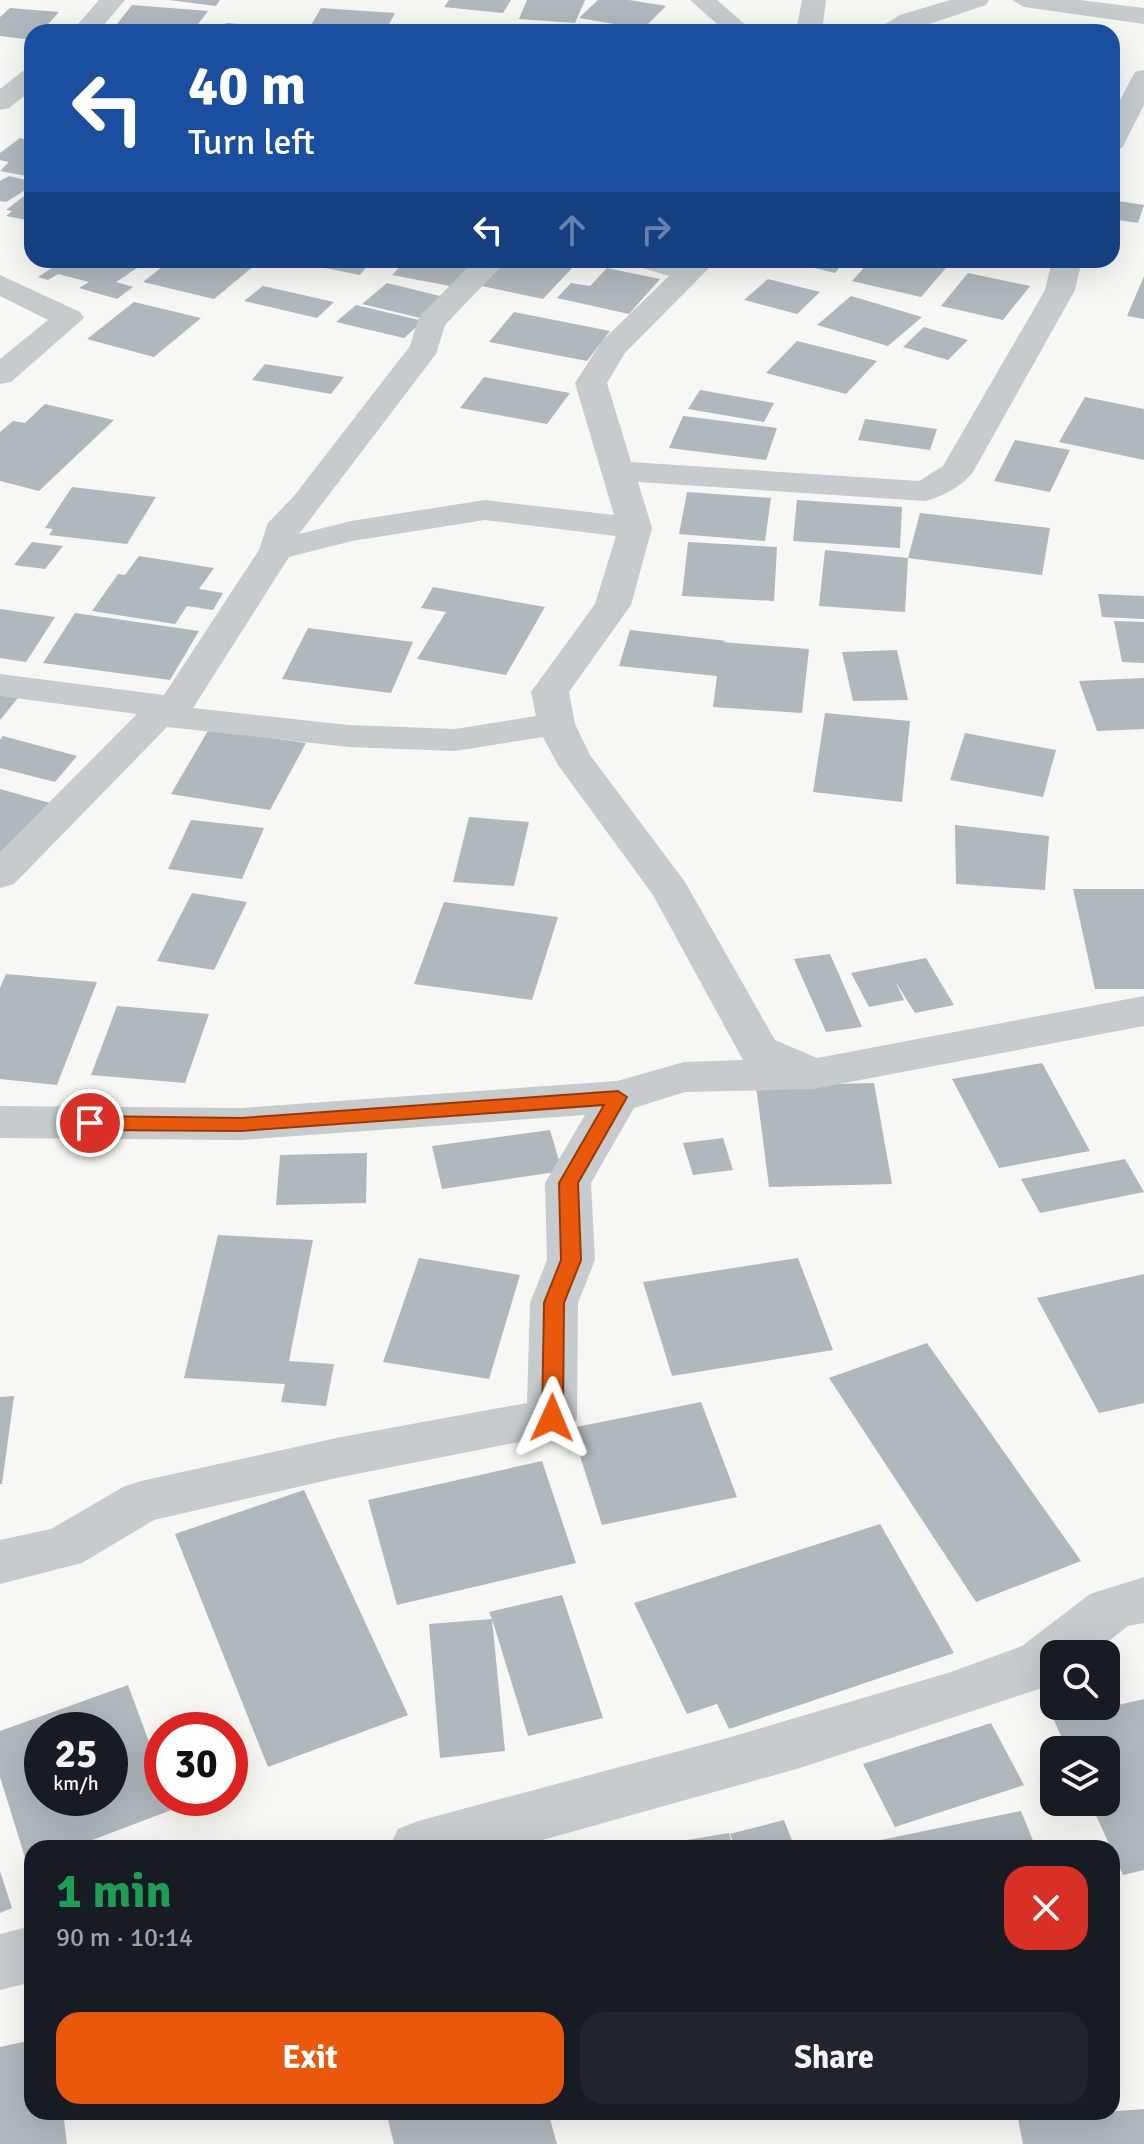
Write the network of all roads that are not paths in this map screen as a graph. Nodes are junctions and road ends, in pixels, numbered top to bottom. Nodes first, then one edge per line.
1 (113, 0) edge
2 (702, 0) edge
3 (814, 0) edge
4 (977, 0) edge
5 (1024, 0) edge
6 (1144, 16) edge
7 (91, 24) edge
8 (731, 24) edge
9 (810, 24) edge
10 (901, 24) edge
11 (1144, 78) edge
12 (24, 83) edge
13 (0, 102) edge
14 (1120, 126) edge
15 (484, 268) edge
16 (694, 268) edge
17 (1065, 268) edge
18 (0, 284) edge
19 (0, 375) edge
20 (618, 471) junction
21 (635, 528) junction
22 (276, 550) junction
23 (0, 685) edge
24 (166, 712) junction
25 (556, 724) junction
26 (0, 875) edge
27 (1144, 1011) edge
28 (813, 1074) junction
29 (618, 1097) junction
30 (0, 1122) edge
31 (0, 1562) edge
32 (1144, 1600) edge
33 (447, 1840) edge
34 (24, 1956) edge
35 (0, 1962) edge

1 - 7 street
2 - 8 street
3 - 9 street
4 - 10 street
5 - 6 street
11 - 14 street
12 - 13 street
15 - 22 street
16 - 20 street
17 - 20 street
18 - 19 street
20 - 21 street
21 - 22 street
21 - 25 street
22 - 24 street
23 - 24 street
24 - 25 street
24 - 26 street
25 - 28 street
27 - 28 street
28 - 29 street
29 - 30 street
29 - 31 street
32 - 33 street
34 - 35 street

